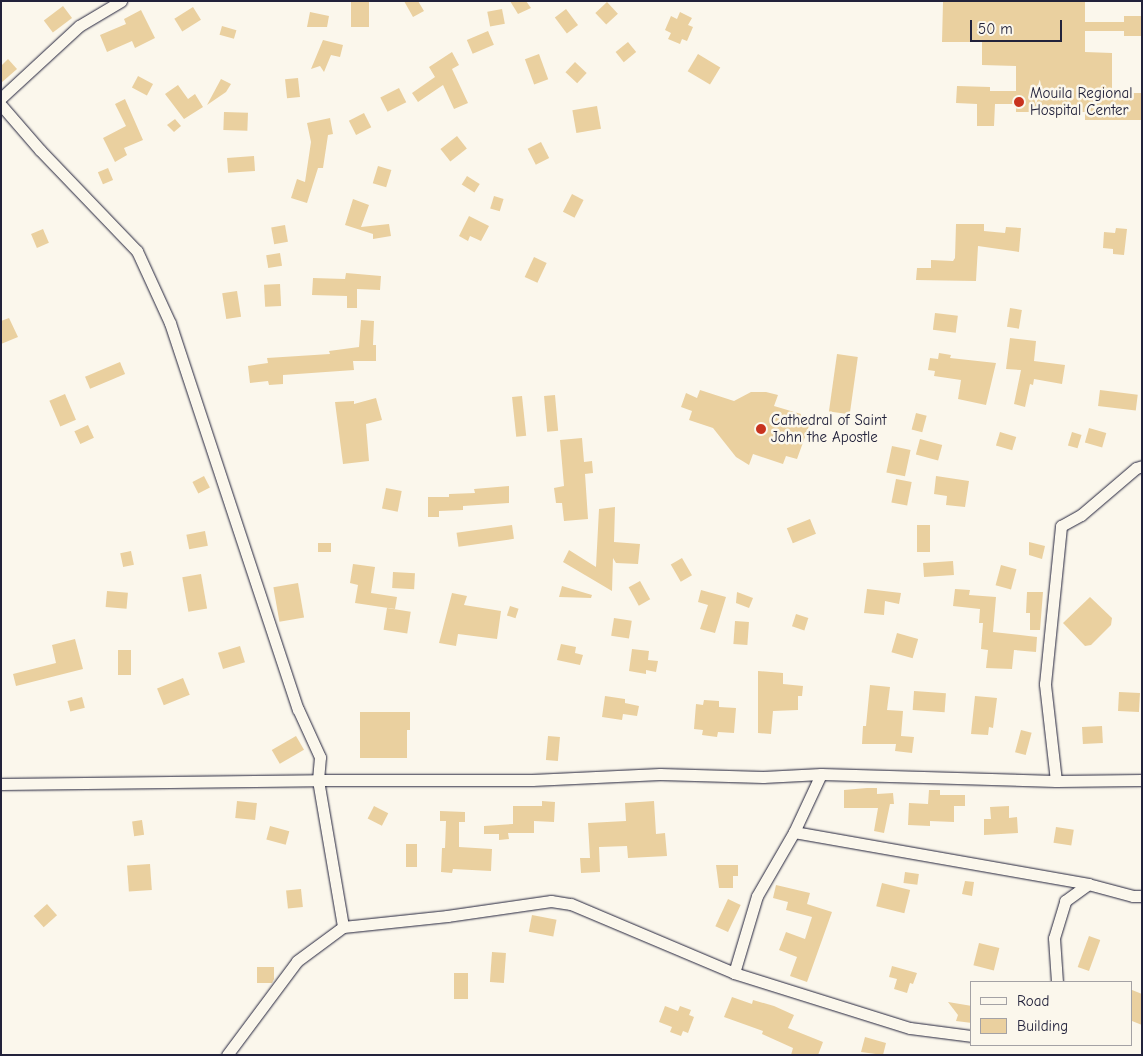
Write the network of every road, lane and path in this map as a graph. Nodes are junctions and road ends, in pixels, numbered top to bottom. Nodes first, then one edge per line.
1 (121, 1) edge
2 (1, 98) edge
3 (1, 105) edge
4 (1142, 466) edge
5 (821, 774) junction
6 (318, 780) junction
7 (1142, 780) edge
8 (1056, 782) junction
9 (1, 784) edge
10 (794, 832) junction
11 (1088, 884) junction
12 (1142, 896) edge
13 (342, 927) junction
14 (734, 973) junction
15 (1057, 981) edge
16 (970, 1036) edge
17 (227, 1055) edge

1 - 2 street
3 - 6 street
4 - 8 street
5 - 6 street
5 - 8 street
5 - 10 street
6 - 9 street
6 - 13 street
7 - 8 street
10 - 11 street
10 - 14 street
11 - 12 street
11 - 15 street
13 - 14 street
13 - 17 street
14 - 16 street

